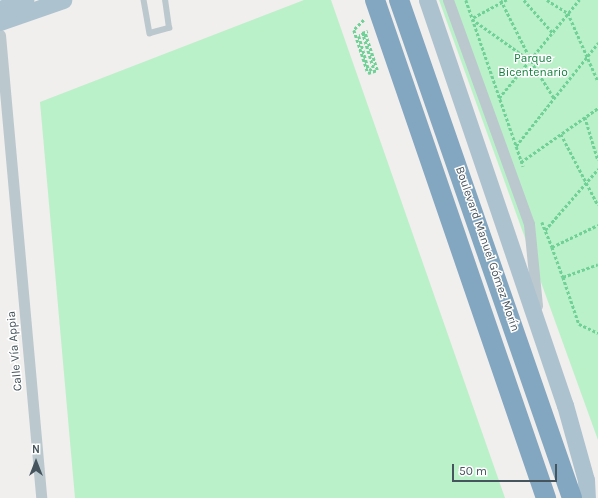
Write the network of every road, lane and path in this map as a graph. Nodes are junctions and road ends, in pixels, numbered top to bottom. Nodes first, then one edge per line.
1 (25, 0) edge
2 (63, 0) edge
3 (144, 0) edge
4 (165, 0) edge
5 (399, 0) edge
6 (427, 0) edge
7 (448, 0) edge
8 (466, 0) edge
9 (507, 0) edge
10 (524, 0) edge
11 (547, 0) edge
12 (579, 0) edge
13 (501, 1) edge
14 (377, 4) edge
15 (0, 9) edge
16 (568, 13) junction
17 (472, 19) junction
18 (0, 22) edge
19 (0, 35) edge
20 (554, 35) junction
21 (359, 36) dead end
22 (598, 43) edge
23 (588, 55) junction
24 (532, 61) junction
25 (598, 81) edge
26 (499, 98) junction
27 (554, 98) junction
28 (598, 108) edge
29 (585, 117) junction
30 (561, 134) junction
31 (516, 146) junction
32 (598, 160) edge
33 (521, 162) junction
34 (524, 168) dead end
35 (598, 169) edge
36 (587, 182) junction
37 (598, 205) edge
38 (540, 217) dead end
39 (598, 225) edge
40 (545, 230) junction
41 (552, 247) junction
42 (598, 264) edge
43 (563, 277) junction
44 (540, 333) junction
45 (598, 333) edge
46 (42, 498) edge
47 (546, 498) edge
48 (572, 498) edge
49 (587, 498) edge

1 - 15 main road
2 - 18 main road
3 - 4 lane
5 - 48 highway, Boulevard Manuel Gómez Morín
6 - 44 main road
7 - 44 street
8 - 17 path
9 - 13 path
10 - 20 path
11 - 16 path
12 - 16 path
13 - 17 path
13 - 24 path
14 - 21 path
14 - 47 highway, Boulevard Manuel Gómez Morín
16 - 20 path
16 - 23 path
17 - 24 path
17 - 26 path
19 - 46 street, Calle Vía Appia
20 - 24 path
22 - 23 path
23 - 25 path
23 - 27 path
24 - 26 path
24 - 27 path
26 - 31 path
27 - 31 path
28 - 29 path
29 - 30 path
29 - 32 path
30 - 33 path
30 - 36 path
31 - 33 path
33 - 34 path
35 - 36 path
36 - 37 path
36 - 40 path
38 - 40 path
39 - 41 path
40 - 41 path
41 - 43 path
42 - 43 path
43 - 45 path
44 - 49 main road

